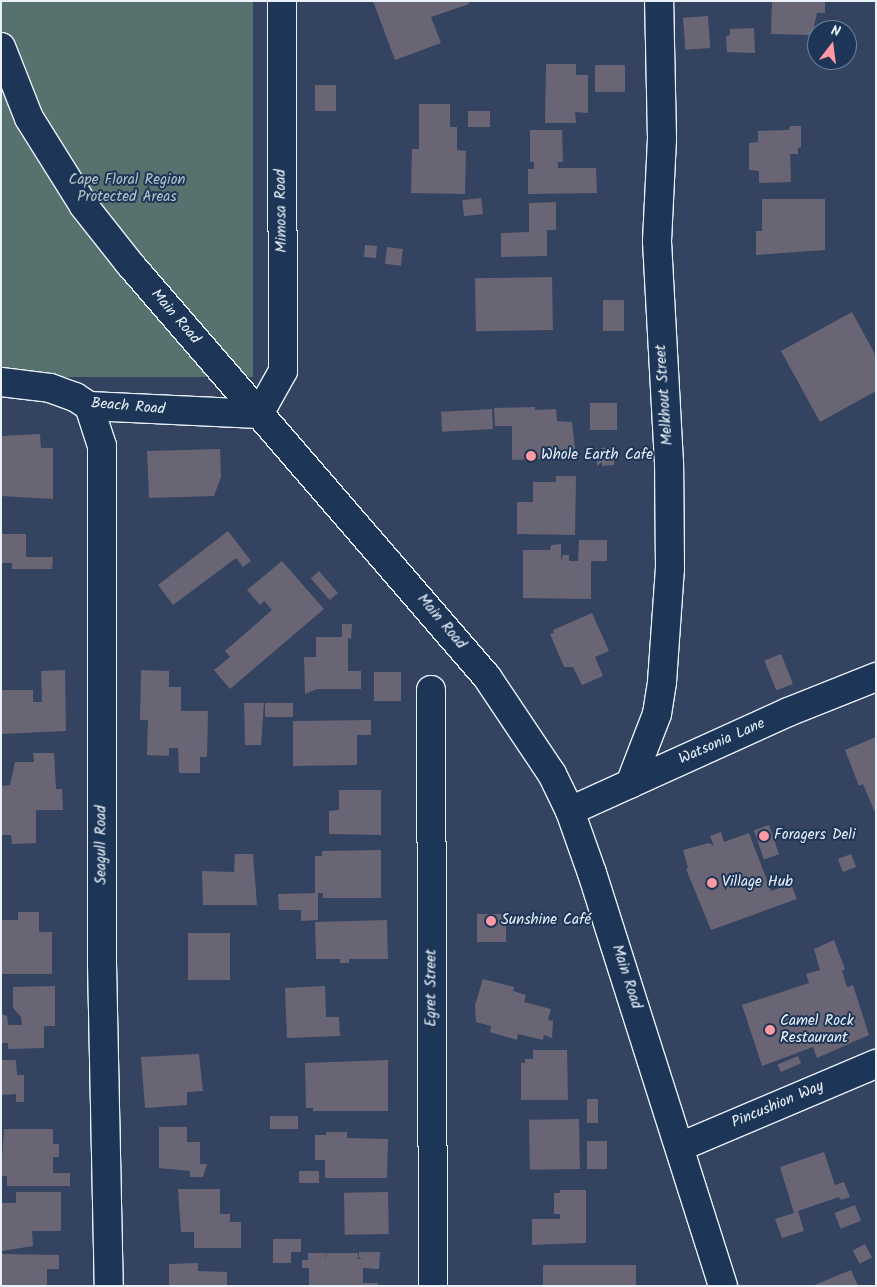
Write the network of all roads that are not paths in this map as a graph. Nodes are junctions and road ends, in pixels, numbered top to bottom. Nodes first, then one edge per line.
1 (282, 1) edge
2 (659, 1) edge
3 (1, 47) edge
4 (1, 382) edge
5 (88, 406) junction
6 (259, 414) junction
7 (876, 677) edge
8 (431, 690) dead end
9 (630, 784) junction
10 (570, 811) junction
11 (876, 1064) edge
12 (680, 1146) junction
13 (109, 1286) edge
14 (433, 1286) edge
15 (723, 1286) edge

1 - 6 street, Mimosa Road
2 - 9 street, Melkhout Street
3 - 6 street, Main Road
4 - 5 street, Beach Road
5 - 6 street, Beach Road
5 - 13 street, Seagull Road
6 - 10 street, Main Road
7 - 9 street, Watsonia Lane
8 - 14 street, Egret Street
9 - 10 street, Watsonia Lane
10 - 12 street, Main Road
11 - 12 street, Pincushion Way
12 - 15 street, Main Road

